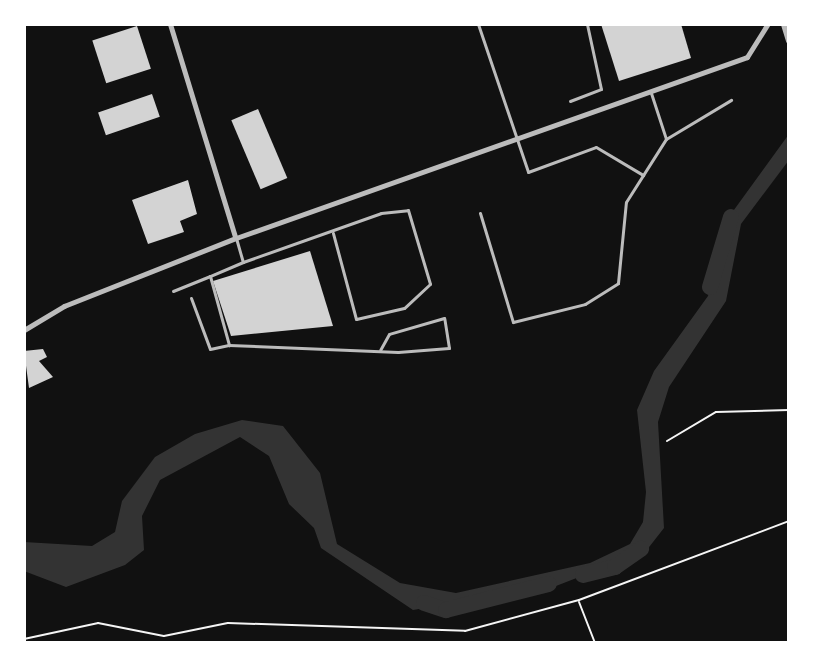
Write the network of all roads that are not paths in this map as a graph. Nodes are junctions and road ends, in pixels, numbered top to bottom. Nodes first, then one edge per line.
1 (170, 24) edge
2 (478, 24) edge
3 (587, 24) edge
4 (768, 24) edge
5 (784, 24) edge
6 (789, 40) edge
7 (651, 93) junction
8 (731, 100) dead end
9 (570, 101) dead end
10 (666, 139) junction
11 (518, 141) junction
12 (643, 175) junction
13 (480, 213) dead end
14 (333, 233) junction
15 (236, 238) junction
16 (243, 262) junction
17 (210, 276) junction
18 (173, 291) dead end
19 (191, 298) dead end
20 (24, 330) edge
21 (229, 345) junction
22 (380, 350) junction

1 - 15 street
2 - 11 lane
3 - 9 lane
4 - 7 street
5 - 6 street
7 - 10 lane
7 - 11 street
8 - 10 lane
10 - 12 lane
11 - 12 lane
11 - 15 street
12 - 13 lane
14 - 14 lane
14 - 16 lane
15 - 16 lane
15 - 20 street
16 - 17 lane
17 - 18 lane
17 - 21 lane
19 - 21 lane
21 - 22 lane
22 - 22 lane

